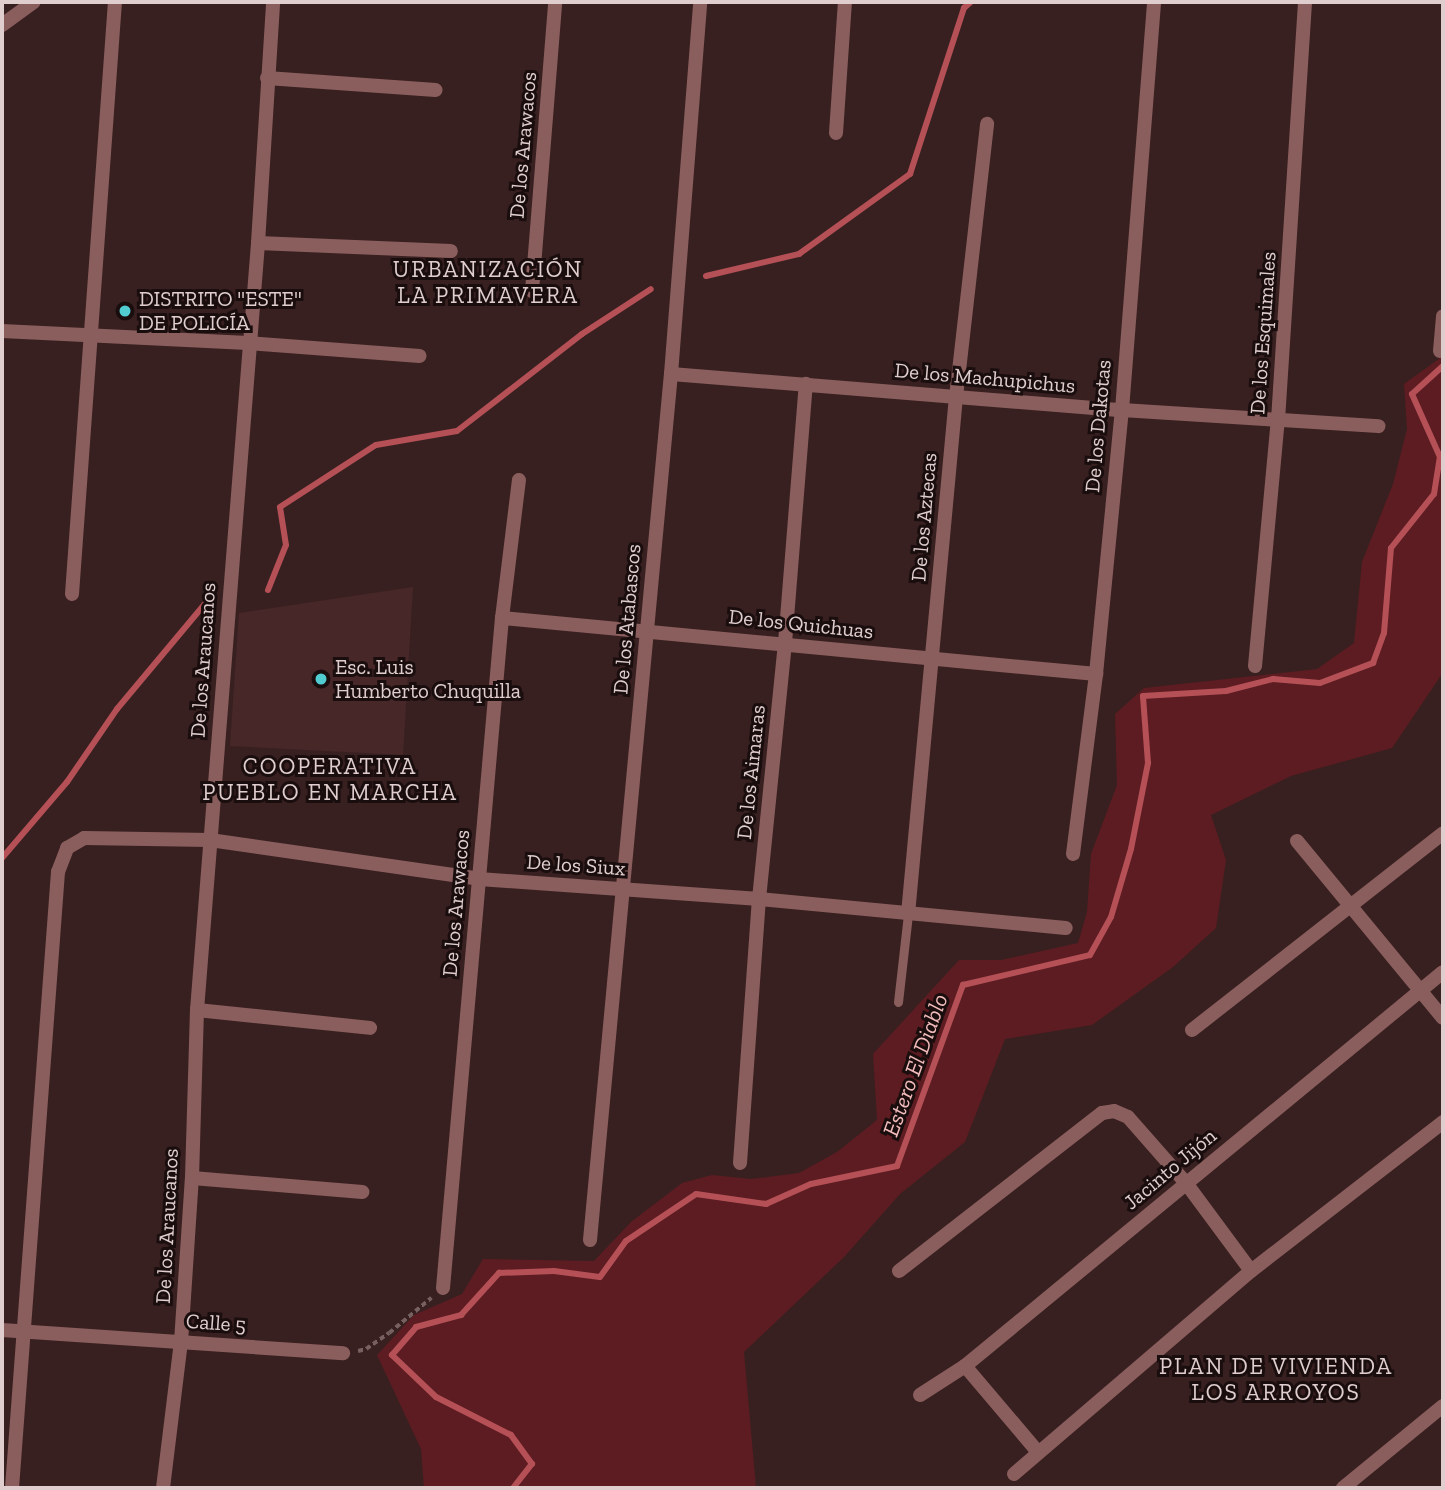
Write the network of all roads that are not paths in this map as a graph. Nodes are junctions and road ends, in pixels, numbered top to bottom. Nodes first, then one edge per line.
1 (34, 2) edge
2 (115, 2) edge
3 (272, 2) edge
4 (555, 2) edge
5 (700, 2) edge
6 (845, 2) edge
7 (1154, 2) edge
8 (1306, 2) edge
9 (2, 26) edge
10 (267, 78) junction
11 (436, 90) dead end
12 (986, 124) dead end
13 (836, 134) dead end
14 (258, 243) junction
15 (451, 251) dead end
16 (532, 291) dead end
17 (1443, 316) edge
18 (2, 331) edge
19 (93, 336) junction
20 (248, 343) junction
21 (1440, 351) dead end
22 (420, 356) dead end
23 (671, 374) junction
24 (806, 384) junction
25 (956, 397) junction
26 (1122, 410) junction
27 (1278, 420) junction
28 (1379, 426) dead end
29 (519, 480) dead end
30 (72, 594) dead end
31 (502, 618) junction
32 (648, 630) junction
33 (785, 643) junction
34 (932, 658) junction
35 (1255, 666) dead end
36 (1096, 674) junction
37 (1443, 834) edge
38 (210, 840) junction
39 (1297, 841) dead end
40 (1073, 853) dead end
41 (479, 879) junction
42 (621, 889) junction
43 (759, 899) junction
44 (1352, 906) junction
45 (908, 914) junction
46 (1066, 929) dead end
47 (1443, 972) edge
48 (1420, 989) junction
49 (898, 1002) dead end
50 (197, 1010) junction
51 (1443, 1018) edge
52 (370, 1028) dead end
53 (1192, 1030) dead end
54 (1443, 1122) edge
55 (740, 1163) dead end
56 (192, 1178) junction
57 (1186, 1183) junction
58 (362, 1192) dead end
59 (590, 1240) dead end
60 (899, 1271) dead end
61 (1251, 1271) junction
62 (443, 1288) road end
63 (2, 1330) edge
64 (22, 1331) junction
65 (181, 1342) junction
66 (343, 1353) road end
67 (965, 1366) junction
68 (920, 1395) dead end
69 (1443, 1406) edge
70 (1038, 1452) junction
71 (1014, 1474) dead end
72 (12, 1488) edge
73 (163, 1488) edge
74 (1343, 1488) edge

1 - 9 street
2 - 19 street
3 - 10 street, De los Araucanos
4 - 16 street, De los Arawacos
5 - 23 street, De los Atabascos
6 - 13 street
7 - 26 street, De los Dakotas
8 - 27 street, De los Esquimales
10 - 11 street
10 - 14 street, De los Araucanos
12 - 25 street, De los Aztecas
14 - 15 street
14 - 20 street, De los Araucanos
17 - 21 street
18 - 19 street
19 - 20 street
19 - 30 street
20 - 22 street
20 - 38 street, De los Araucanos
23 - 24 street, De los Machupichus
23 - 32 street, De los Atabascos
24 - 25 street, De los Machupichus
24 - 33 street, De los Aimaras
25 - 26 street, De los Machupichus
25 - 34 street, De los Aztecas
26 - 27 street, De los Machupichus
26 - 36 street, De los Dakotas
27 - 28 street, De los Machupichus
27 - 35 street, De los Esquimales
29 - 31 street, De los Arawacos
31 - 32 street, De los Quichuas
31 - 41 street, De los Arawacos
32 - 33 street, De los Quichuas
32 - 42 street, De los Atabascos
33 - 34 street, De los Quichuas
33 - 43 street, De los Aimaras
34 - 36 street, De los Quichuas
34 - 45 street, De los Aztecas
36 - 40 street, De los Dakotas
37 - 44 street
38 - 41 street, De los Siux
38 - 50 street, De los Araucanos
38 - 64 street, De los Siux
39 - 44 street
41 - 42 street, De los Siux
41 - 62 street, De los Arawacos
42 - 43 street, De los Siux
42 - 59 street, De los Atabascos
43 - 45 street, De los Siux
43 - 55 street, De los Aimaras
44 - 48 street
44 - 53 street
45 - 46 street, De los Siux
45 - 49 lane
47 - 48 street, Jacinto Jijón
48 - 51 street
48 - 57 street, Jacinto Jijón
50 - 52 street
50 - 56 street, De los Araucanos
54 - 61 street
56 - 58 street
56 - 65 street, De los Araucanos
57 - 60 street
57 - 61 street
57 - 67 street, Jacinto Jijón
61 - 70 street
63 - 64 street, Calle 5
64 - 65 street, Calle 5
64 - 72 street
65 - 66 street, Calle 5
65 - 73 street, De los Araucanos
67 - 68 street, Jacinto Jijón
67 - 70 street
69 - 74 street
70 - 71 street

